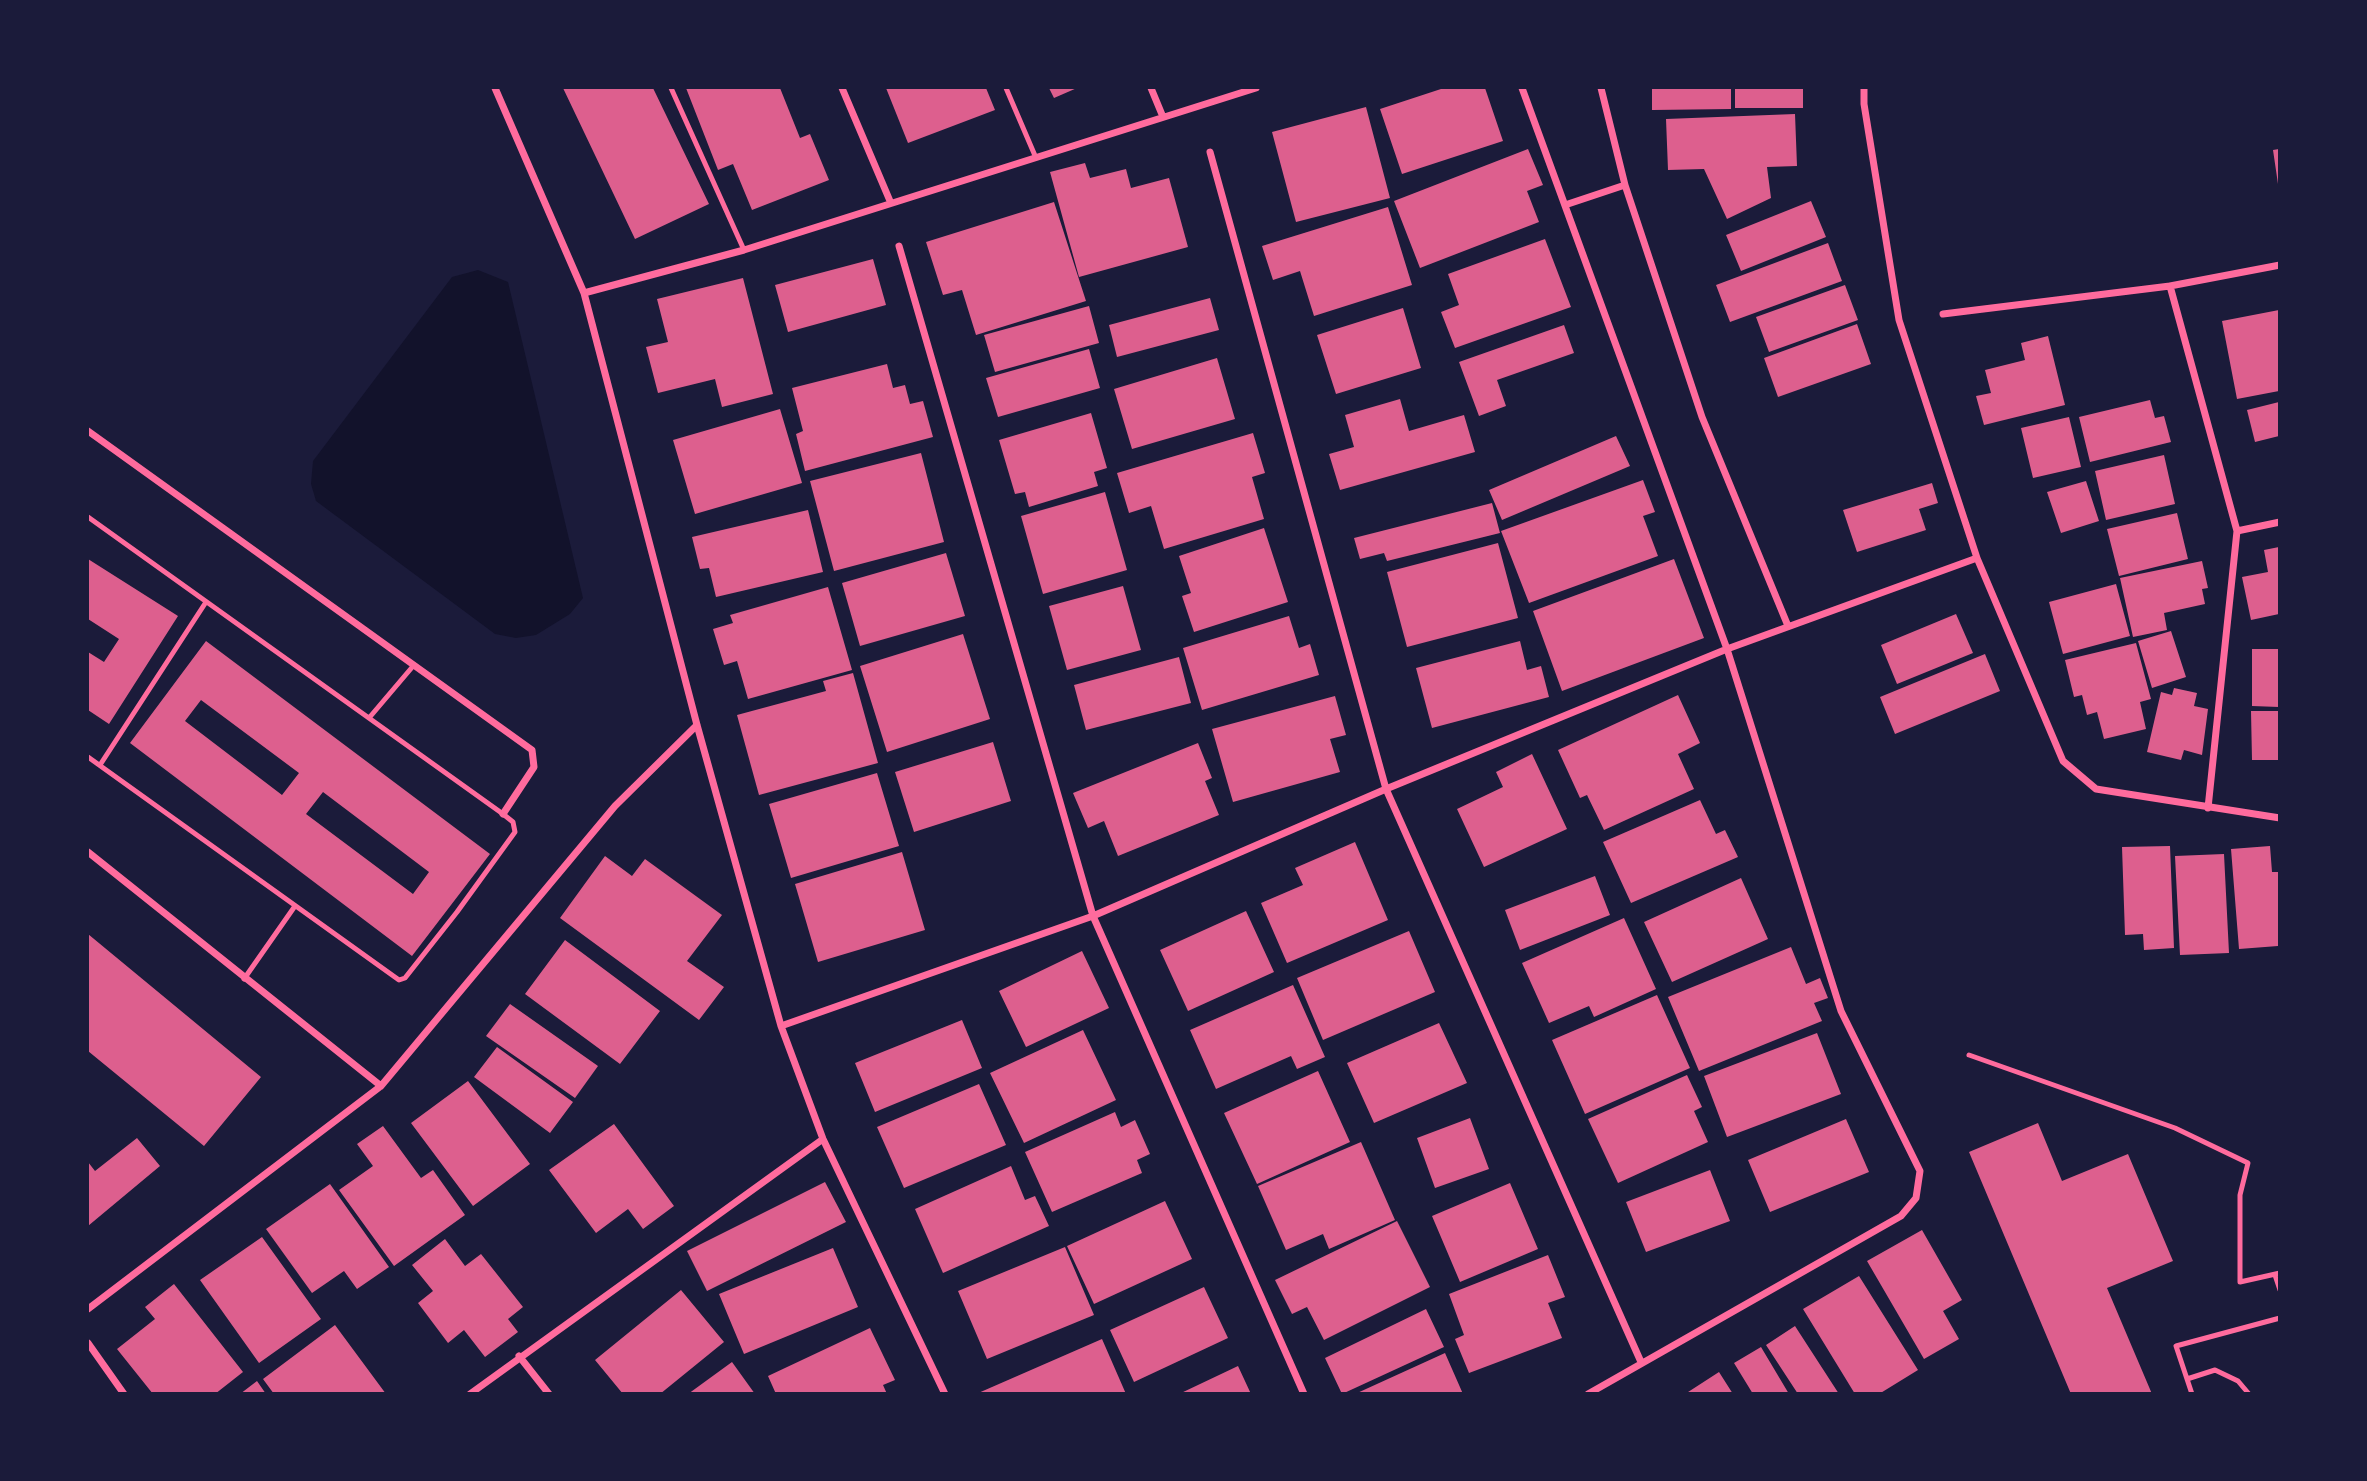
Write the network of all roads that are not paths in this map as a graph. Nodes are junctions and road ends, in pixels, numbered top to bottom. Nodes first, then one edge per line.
1 (495, 88) edge
2 (671, 88) edge
3 (842, 88) edge
4 (1006, 88) edge
5 (1152, 88) edge
6 (1256, 88) edge
7 (1522, 88) edge
8 (1601, 88) edge
9 (1864, 88) edge
10 (1163, 117) junction
11 (1210, 152) dead end
12 (1036, 158) junction
13 (1625, 185) junction
14 (890, 201) junction
15 (1565, 205) junction
16 (899, 246) dead end
17 (744, 250) junction
18 (2280, 265) edge
19 (2170, 286) junction
20 (584, 293) junction
21 (1944, 314) dead end
22 (88, 431) edge
23 (88, 517) edge
24 (2280, 522) edge
25 (2237, 531) junction
26 (1977, 558) junction
27 (206, 602) junction
28 (1787, 626) junction
29 (1727, 649) junction
30 (414, 665) junction
31 (369, 719) junction
32 (697, 725) junction
33 (88, 757) edge
34 (100, 765) junction
35 (1386, 789) junction
36 (2208, 808) junction
37 (503, 814) junction
38 (2280, 818) edge
39 (88, 852) edge
40 (295, 906) junction
41 (1093, 916) junction
42 (244, 979) junction
43 (781, 1026) junction
44 (1969, 1055) dead end
45 (381, 1086) junction
46 (823, 1139) junction
47 (2277, 1274) edge
48 (2280, 1290) edge
49 (88, 1309) edge
50 (2280, 1318) edge
51 (88, 1343) edge
52 (519, 1356) junction
53 (1642, 1362) junction
54 (2187, 1379) junction
55 (124, 1394) edge
56 (470, 1394) edge
57 (549, 1394) edge
58 (945, 1394) edge
59 (1304, 1394) edge
60 (1588, 1394) edge
61 (2192, 1394) edge
62 (2249, 1394) edge

1 - 20 street
2 - 17 lane
3 - 14 street
4 - 12 lane
5 - 10 street
6 - 10 street
7 - 15 street
8 - 13 street
9 - 26 street
10 - 12 street
11 - 35 street
12 - 14 street
13 - 15 street
13 - 28 street
14 - 17 street
15 - 29 street
16 - 41 street
17 - 20 street
18 - 19 street
19 - 21 street
19 - 25 street
20 - 32 street
22 - 30 street
23 - 27 lane
24 - 25 street
25 - 36 street
26 - 28 street
26 - 36 street
27 - 31 lane
27 - 34 lane
28 - 29 street
29 - 35 street
29 - 53 street
30 - 31 lane
30 - 37 street
31 - 37 lane
32 - 43 street
32 - 45 street
33 - 34 lane
34 - 40 lane
35 - 41 street
35 - 53 street
36 - 38 street
37 - 40 lane
39 - 42 street
40 - 42 lane
41 - 43 street
41 - 59 street
42 - 45 street
43 - 46 street
44 - 47 lane
45 - 49 street
46 - 52 street
46 - 58 street
47 - 48 lane
50 - 54 lane
51 - 55 street
52 - 56 street
52 - 57 street
53 - 60 street
54 - 61 lane
54 - 62 lane

